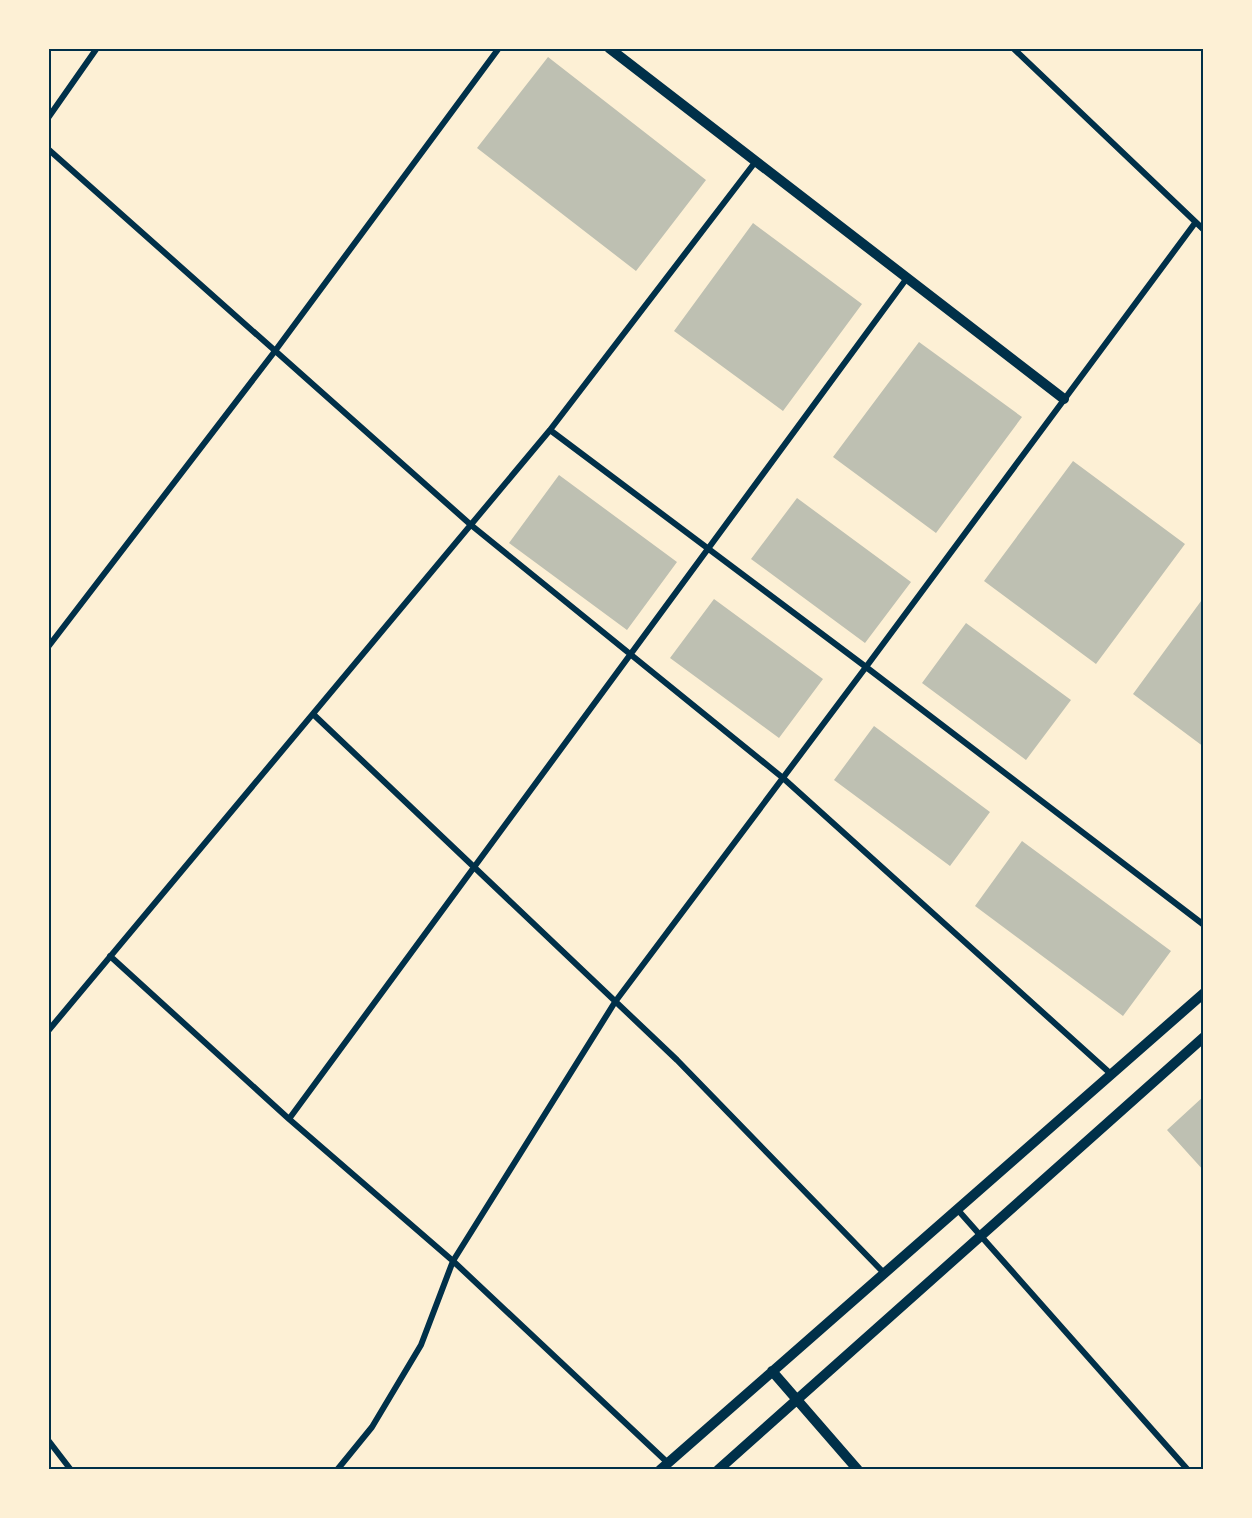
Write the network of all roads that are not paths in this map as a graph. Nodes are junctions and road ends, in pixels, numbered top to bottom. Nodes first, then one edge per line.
1 (97, 48) edge
2 (499, 48) edge
3 (609, 48) edge
4 (1013, 48) edge
5 (48, 118) edge
6 (48, 148) edge
7 (756, 162) junction
8 (1196, 222) junction
9 (1204, 230) edge
10 (907, 278) junction
11 (275, 351) junction
12 (1064, 399) junction
13 (550, 430) junction
14 (471, 525) junction
15 (708, 548) junction
16 (48, 647) edge
17 (630, 655) junction
18 (866, 668) junction
19 (313, 714) junction
20 (783, 778) junction
21 (474, 867) junction
22 (1204, 925) edge
23 (110, 957) junction
24 (1204, 993) edge
25 (615, 1002) junction
26 (48, 1031) edge
27 (1204, 1037) edge
28 (1111, 1074) junction
29 (289, 1119) junction
30 (957, 1209) junction
31 (981, 1236) junction
32 (453, 1261) junction
33 (884, 1273) junction
34 (772, 1371) junction
35 (797, 1400) junction
36 (48, 1440) edge
37 (664, 1467) edge
38 (70, 1470) edge
39 (337, 1470) edge
40 (718, 1470) edge
41 (858, 1470) edge
42 (1188, 1470) edge

1 - 5 street
2 - 11 street
3 - 7 street
4 - 8 street
6 - 11 street
7 - 10 street
7 - 13 street
8 - 9 street
8 - 12 street
10 - 12 street
10 - 15 street
11 - 14 street
11 - 16 street
12 - 18 street
13 - 14 street
13 - 15 street
14 - 17 street
14 - 19 street
15 - 17 street
15 - 18 street
17 - 20 street
17 - 21 street
18 - 20 street
18 - 22 street
19 - 21 street
19 - 23 street
20 - 25 street
20 - 28 street
21 - 25 street
21 - 29 street
23 - 26 street
23 - 29 street
24 - 28 street
25 - 32 street
25 - 33 street
27 - 31 street
28 - 30 street
29 - 32 street
30 - 31 street
30 - 33 street
31 - 35 street
31 - 42 street
32 - 37 street
32 - 39 street
33 - 34 street
34 - 35 street
34 - 37 street
35 - 40 street
35 - 41 street
36 - 38 street

